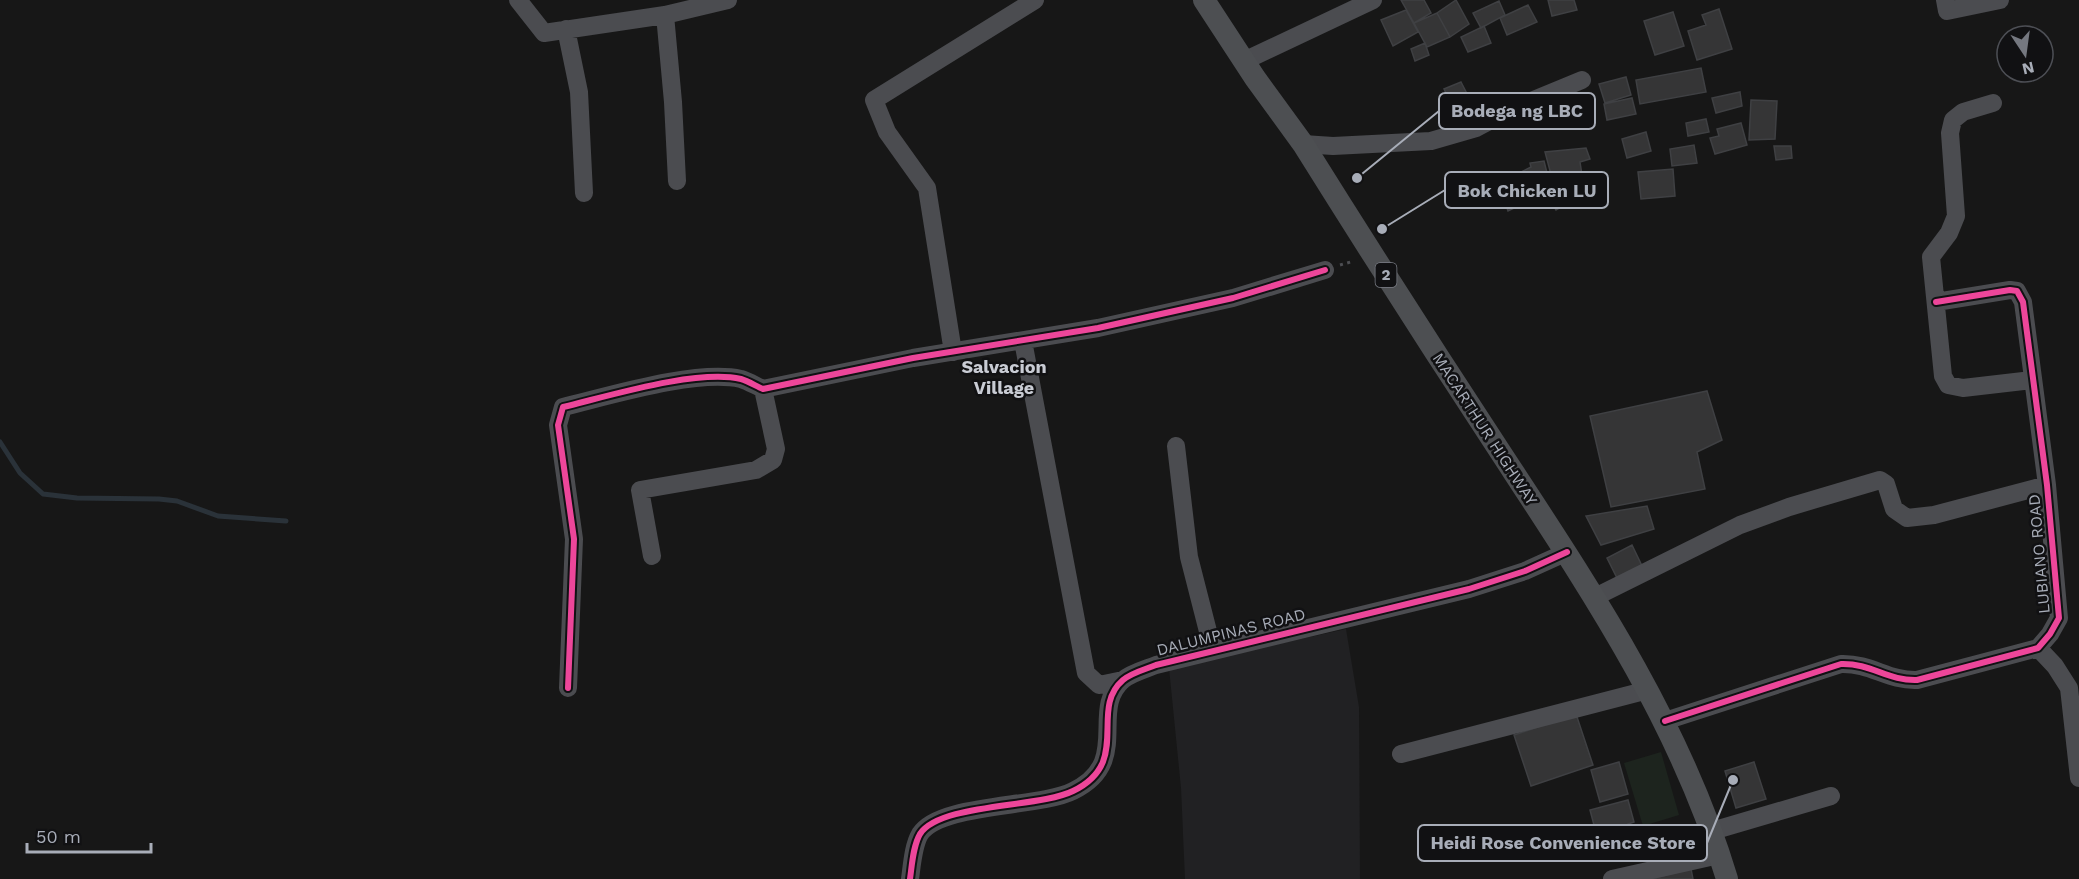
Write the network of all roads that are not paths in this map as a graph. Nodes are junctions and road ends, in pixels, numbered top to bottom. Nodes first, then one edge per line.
1 (518, 0) edge
2 (728, 0) edge
3 (1035, 0) edge
4 (1204, 0) edge
5 (1373, 0) edge
6 (1945, 0) edge
7 (2000, 0) edge
8 (665, 15) junction
9 (566, 29) junction
10 (1244, 61) junction
11 (1582, 80) dead end
12 (1993, 104) dead end
13 (1303, 144) junction
14 (677, 181) dead end
15 (584, 193) dead end
16 (1325, 270) road end
17 (1936, 302) junction
18 (1023, 341) junction
19 (953, 352) junction
20 (2032, 380) junction
21 (763, 389) junction
22 (1176, 446) dead end
23 (2047, 485) junction
24 (1567, 552) junction
25 (652, 556) dead end
26 (1595, 597) junction
27 (2038, 648) junction
28 (1213, 651) junction
29 (1123, 680) junction
30 (2074, 687) edge
31 (568, 688) dead end
32 (1648, 690) junction
33 (1665, 721) junction
34 (1401, 754) dead end
35 (2079, 778) edge
36 (1831, 796) dead end
37 (1712, 831) junction
38 (1719, 855) junction
39 (910, 879) edge
40 (1612, 879) edge
41 (1726, 879) edge

1 - 9 street
2 - 8 street
3 - 19 street
4 - 10 main road, MACARTHUR HIGHWAY / 2
5 - 10 street
6 - 7 street
8 - 9 street
8 - 14 street
9 - 15 street
10 - 13 main road, MACARTHUR HIGHWAY / 2
11 - 13 street
12 - 17 street
13 - 24 main road, MACARTHUR HIGHWAY / 2
16 - 18 street
17 - 20 street
17 - 20 street, LUBIANO ROAD
18 - 19 street
18 - 29 street
19 - 21 street
20 - 23 street, LUBIANO ROAD
21 - 25 street
21 - 31 street
22 - 28 street
23 - 26 street
23 - 27 street, LUBIANO ROAD
24 - 26 main road, MACARTHUR HIGHWAY / 2
24 - 28 street, DALUMPINAS ROAD
26 - 32 main road, MACARTHUR HIGHWAY / 2
27 - 30 street
27 - 33 street
28 - 29 street, DALUMPINAS ROAD
29 - 39 street
30 - 35 street
32 - 33 main road, MACARTHUR HIGHWAY / 2
32 - 34 street
33 - 37 main road, MACARTHUR HIGHWAY / 2
36 - 37 street
37 - 38 main road, MACARTHUR HIGHWAY / 2
38 - 40 street
38 - 41 main road, MACARTHUR HIGHWAY / 2

